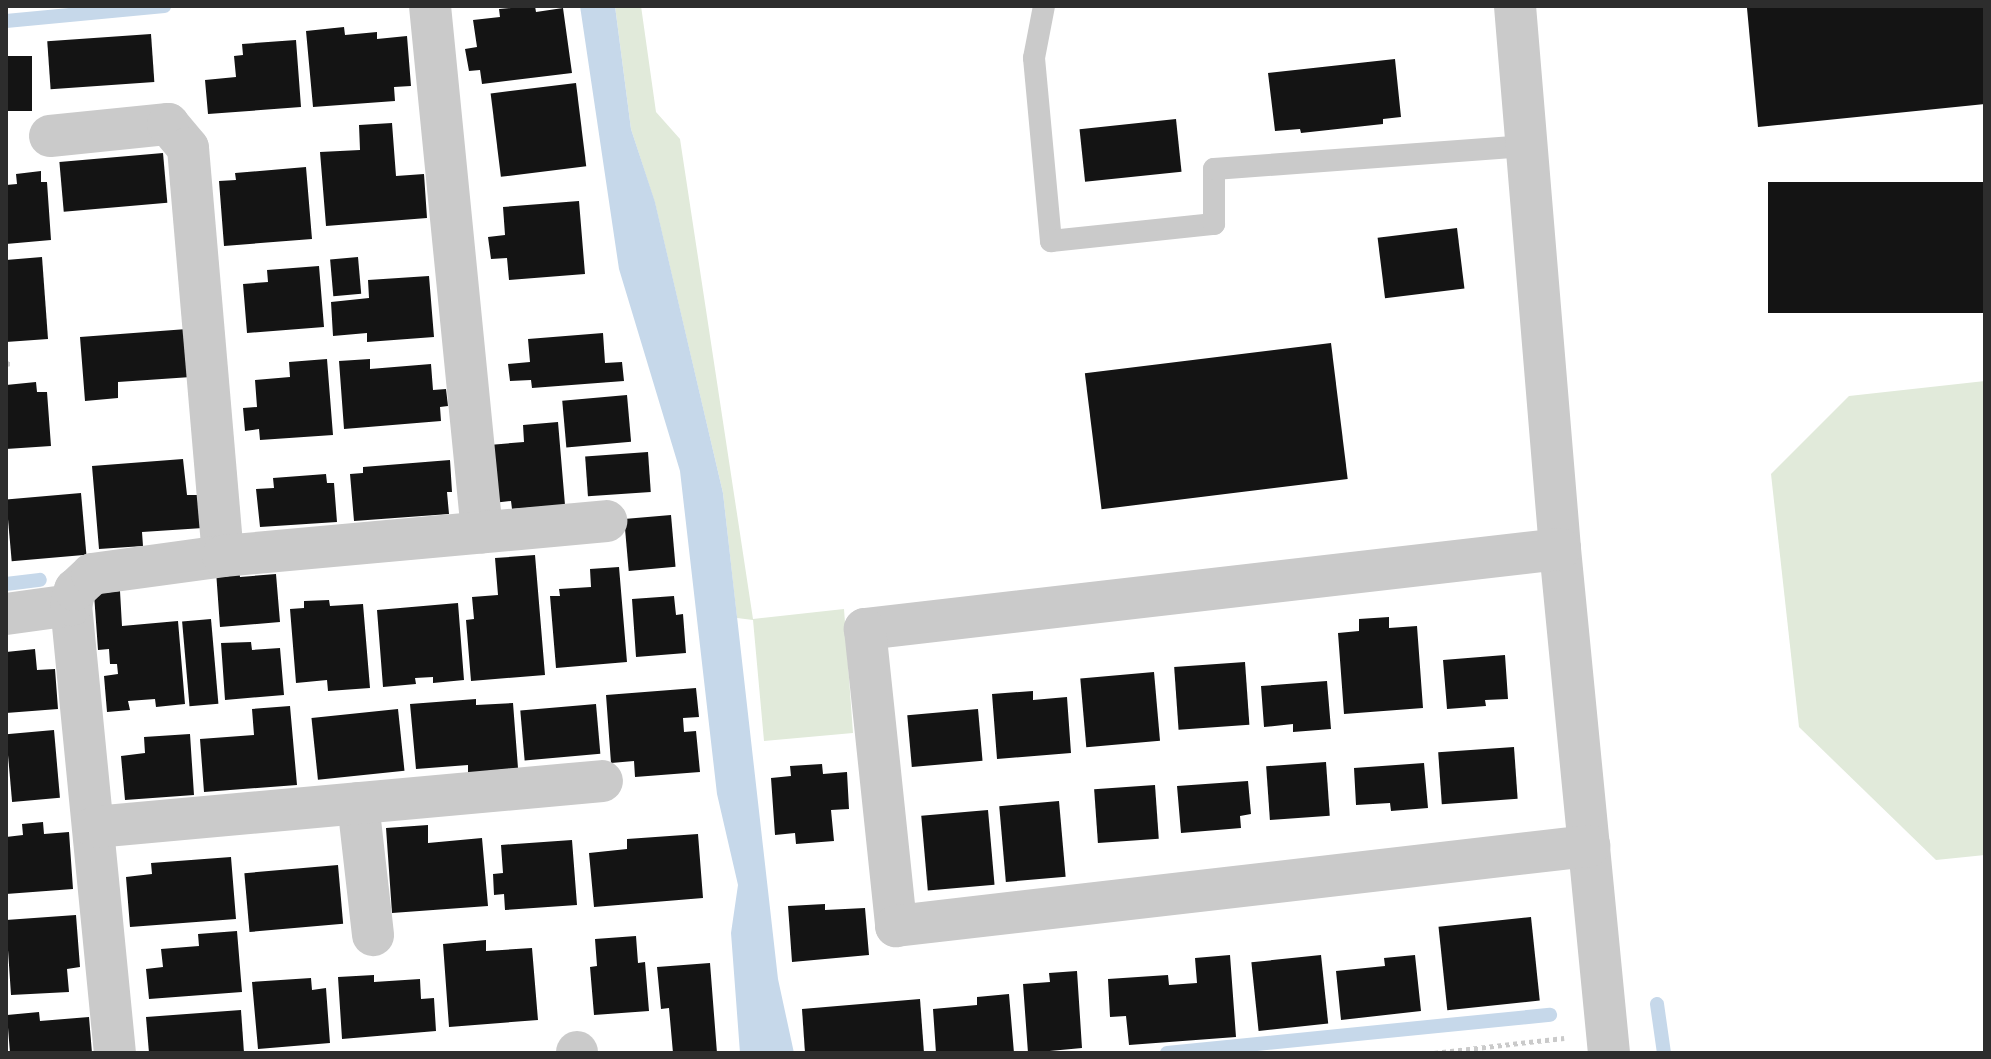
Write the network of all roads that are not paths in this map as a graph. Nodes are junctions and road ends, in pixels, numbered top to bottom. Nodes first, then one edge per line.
1 (430, 6) edge
2 (1044, 6) edge
3 (1515, 6) edge
4 (50, 136) dead end
5 (1527, 146) junction
6 (606, 521) dead end
7 (482, 532) junction
8 (1560, 549) junction
9 (223, 556) junction
10 (71, 605) junction
11 (6, 614) edge
12 (602, 781) dead end
13 (358, 803) junction
14 (95, 827) junction
15 (1589, 846) junction
16 (373, 935) dead end
17 (115, 1053) edge
18 (1609, 1053) edge

1 - 7 street
2 - 5 lane
3 - 5 street
4 - 9 street
5 - 8 street
6 - 7 street
7 - 9 street
8 - 15 street
8 - 15 street
9 - 10 street
10 - 11 street
10 - 14 street
12 - 13 street
13 - 14 street
13 - 16 street
14 - 17 street
15 - 18 street

